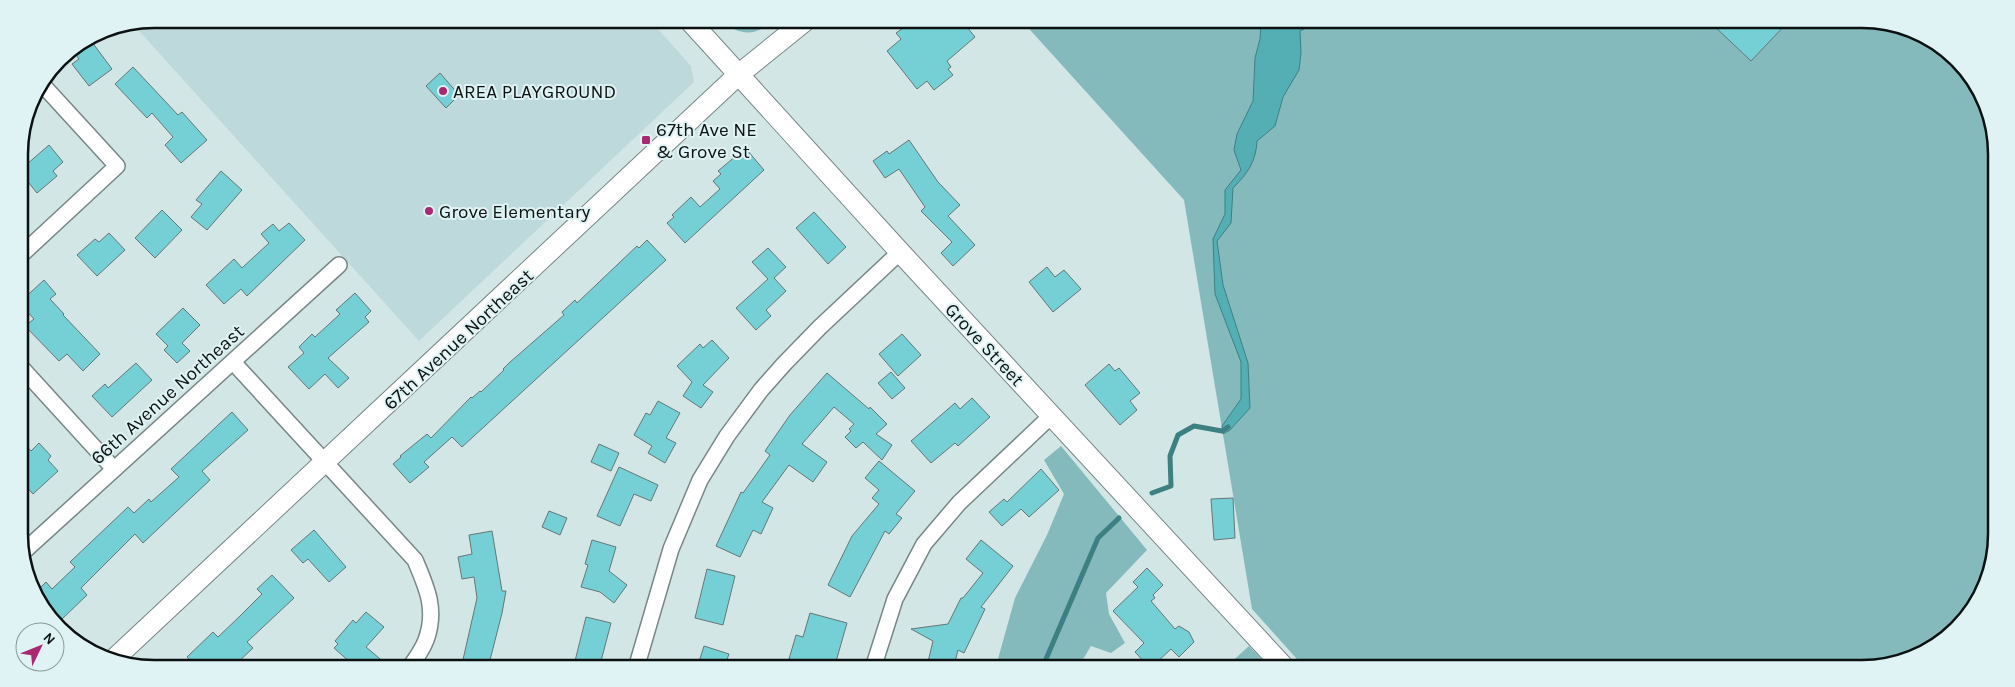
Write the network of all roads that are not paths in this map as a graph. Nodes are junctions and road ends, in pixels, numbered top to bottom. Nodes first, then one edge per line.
1 (696, 28) edge
2 (795, 28) edge
3 (738, 75) junction
4 (46, 88) edge
5 (28, 249) edge
6 (900, 252) junction
7 (339, 265) dead end
8 (233, 362) junction
9 (28, 375) edge
10 (1051, 416) junction
11 (326, 462) junction
12 (114, 469) junction
13 (29, 547) edge
14 (119, 654) edge
15 (1278, 659) edge
16 (415, 660) edge
17 (640, 660) edge
18 (876, 660) edge

1 - 3 main road, Grove Street
2 - 3 main road, 67th Avenue Northeast
3 - 6 main road, Grove Street
3 - 11 main road, 67th Avenue Northeast
4 - 5 street
6 - 10 main road, Grove Street
6 - 17 street
7 - 8 street, 66th Avenue Northeast
8 - 11 street
8 - 12 street, 66th Avenue Northeast
9 - 12 street
10 - 15 main road, Grove Street
10 - 18 street
11 - 14 main road, 67th Avenue Northeast
11 - 16 street
12 - 13 street, 66th Avenue Northeast

